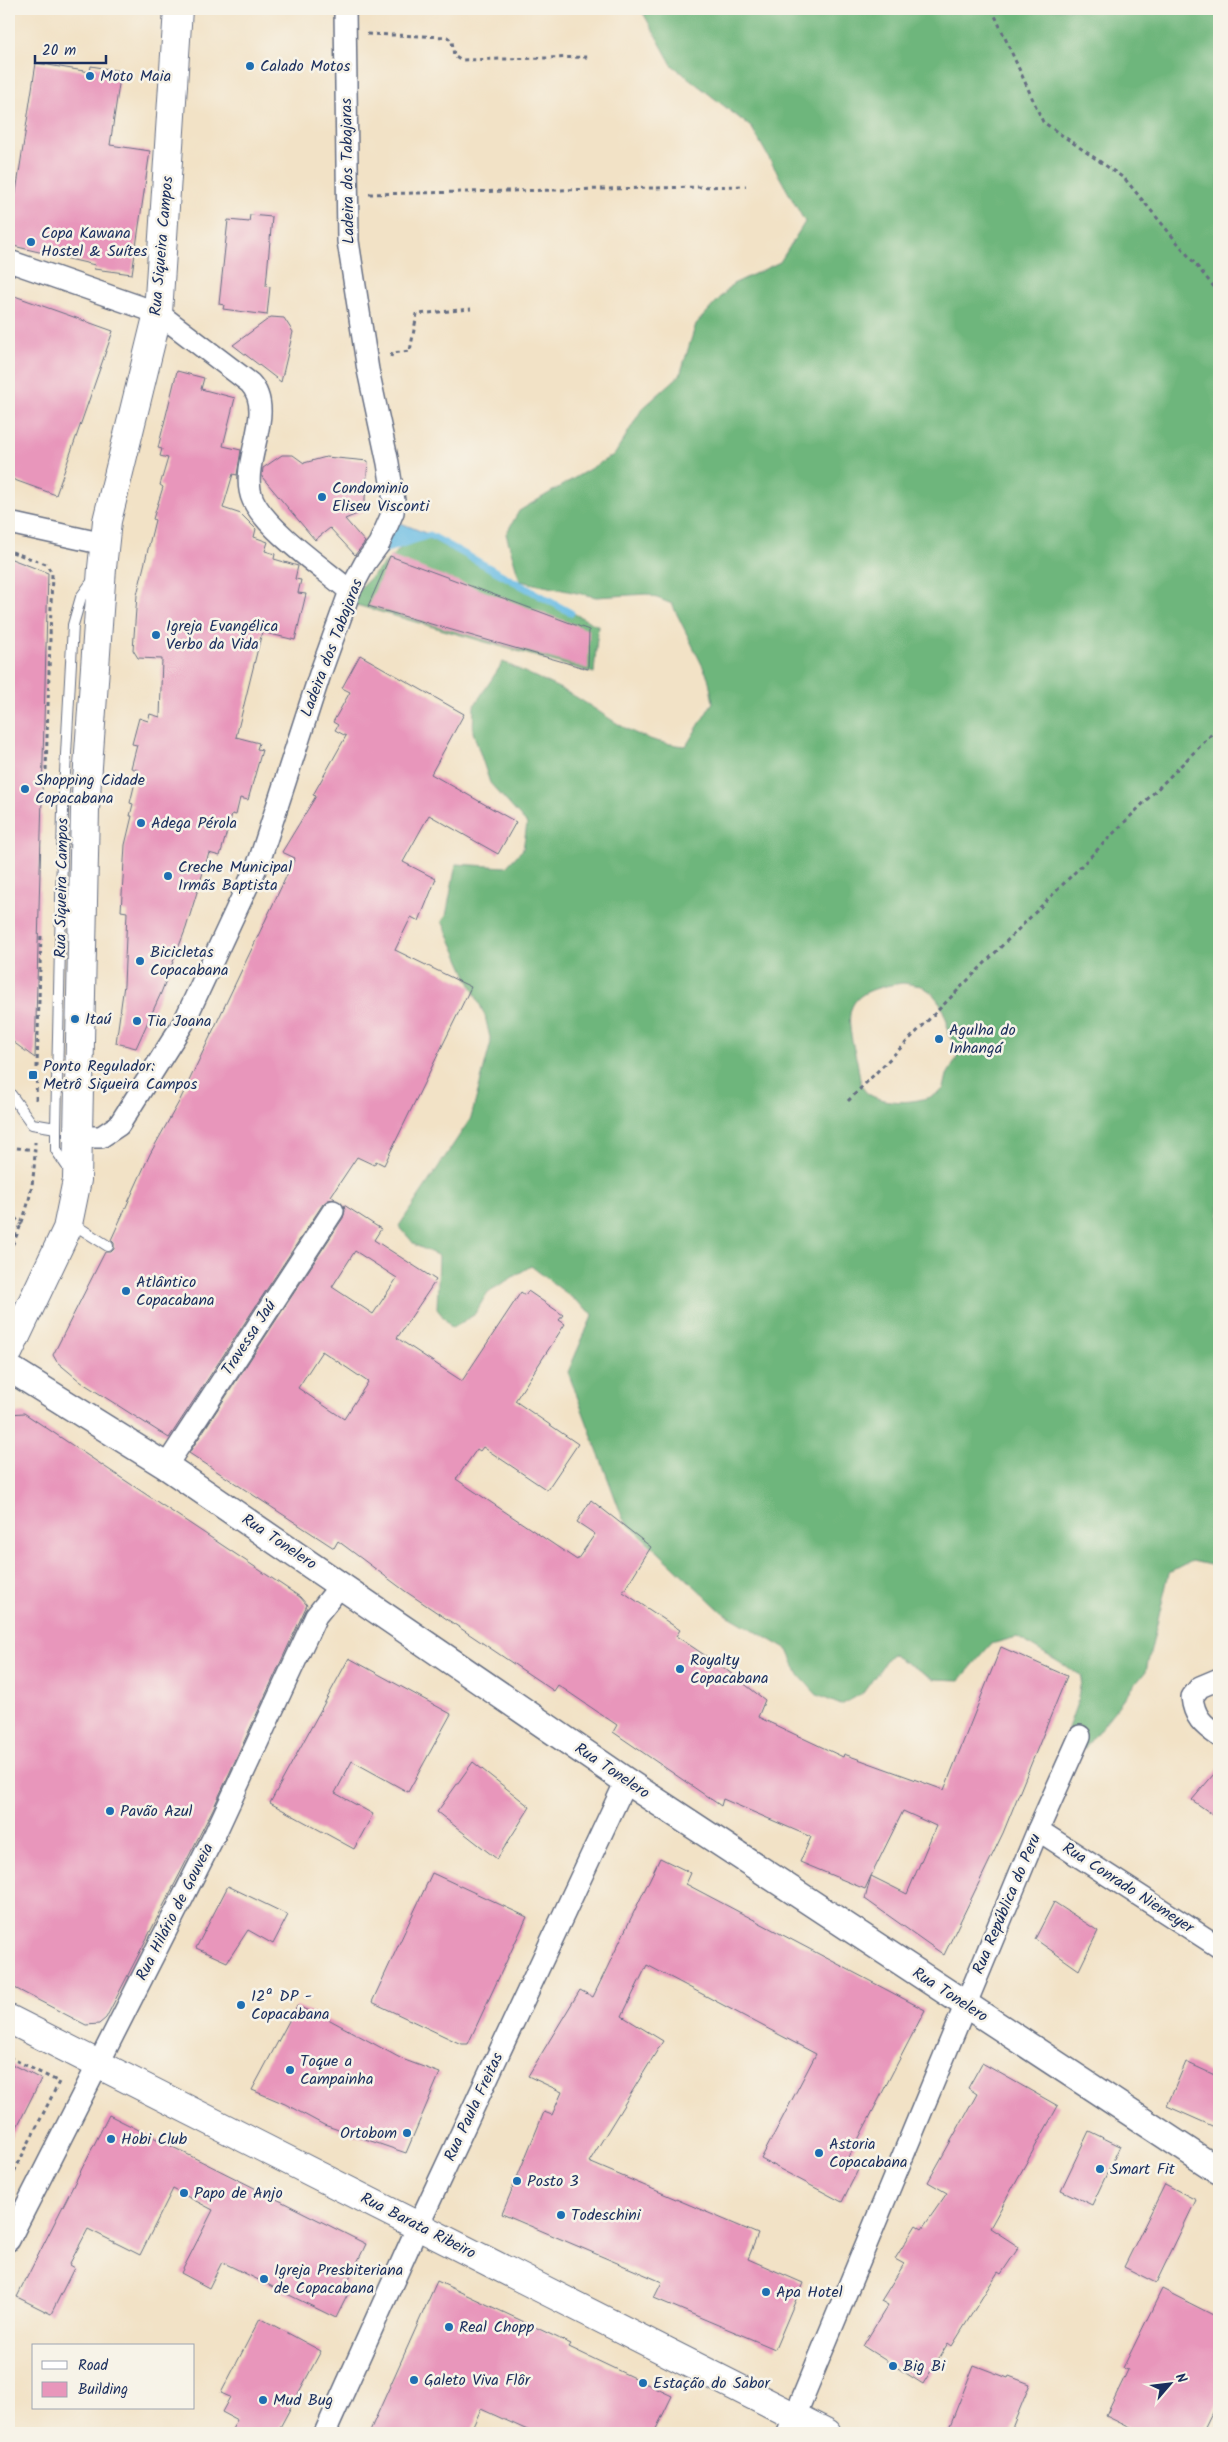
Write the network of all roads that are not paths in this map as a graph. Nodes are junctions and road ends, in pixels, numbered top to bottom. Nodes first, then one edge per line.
1 (178, 9) edge
2 (345, 9) edge
3 (9, 261) edge
4 (158, 313) junction
5 (9, 523) edge
6 (103, 556) junction
7 (350, 591) junction
8 (9, 1092) edge
9 (68, 1132) junction
10 (333, 1211) dead end
11 (70, 1221) junction
12 (108, 1246) dead end
13 (9, 1352) edge
14 (9, 1368) edge
15 (166, 1466) junction
16 (341, 1585) junction
17 (1219, 1679) edge
18 (1080, 1736) dead end
19 (1219, 1736) edge
20 (626, 1781) junction
21 (1038, 1830) junction
22 (1219, 1947) edge
23 (965, 2004) junction
24 (9, 2019) edge
25 (98, 2064) junction
26 (1219, 2171) edge
27 (418, 2226) junction
28 (9, 2240) edge
29 (792, 2425) edge
30 (325, 2433) edge
31 (827, 2433) edge

1 - 4 main road, Rua Siqueira Campos
2 - 7 street, Ladeira dos Tabajaras
3 - 4 street
4 - 6 main road, Rua Siqueira Campos
4 - 7 street
5 - 6 street
6 - 9 main road, Rua Siqueira Campos
7 - 9 street, Ladeira dos Tabajaras
8 - 9 lane
9 - 11 main road, Rua Siqueira Campos
10 - 15 street, Travessa Jaú
11 - 12 lane
11 - 13 main road, Rua Siqueira Campos
14 - 15 street, Rua Tonelero
15 - 16 street, Rua Tonelero
16 - 20 street, Rua Tonelero
16 - 25 street, Rua Hilário de Gouveia
17 - 19 street
18 - 21 street, Rua República do Peru
20 - 23 street, Rua Tonelero
20 - 27 street, Rua Paula Freitas
21 - 22 street, Rua Conrado Niemeyer
21 - 23 street, Rua República do Peru
23 - 26 street, Rua Tonelero
23 - 29 street, Rua República do Peru
24 - 25 main road, Rua Barata Ribeiro
25 - 27 main road, Rua Barata Ribeiro
25 - 28 street, Rua Hilário de Gouveia
27 - 29 main road, Rua Barata Ribeiro
27 - 30 street, Rua Paula Freitas
29 - 31 main road, Rua Barata Ribeiro

